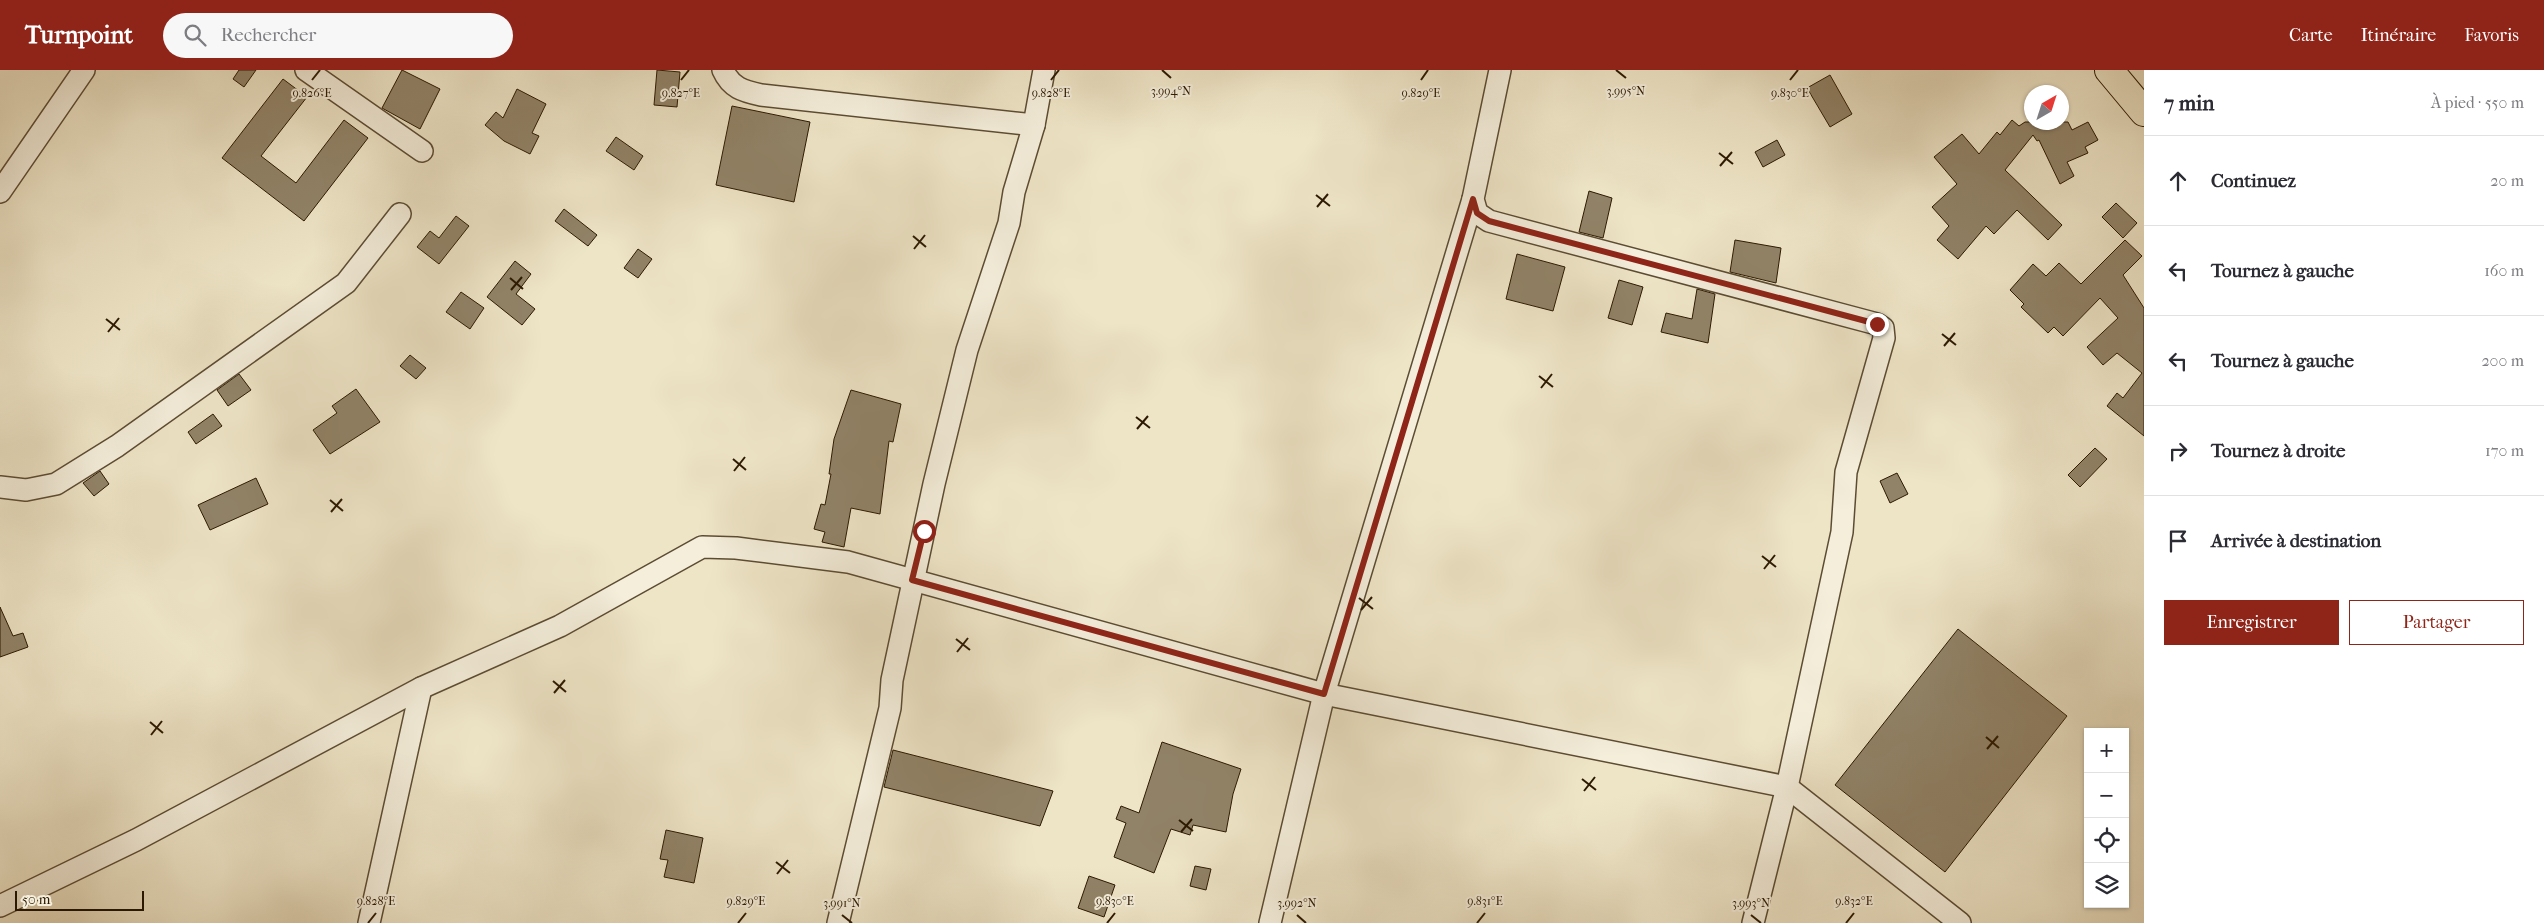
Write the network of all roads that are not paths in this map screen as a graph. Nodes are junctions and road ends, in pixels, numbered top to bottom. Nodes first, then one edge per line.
1 (84, 70) edge
2 (306, 70) edge
3 (724, 70) edge
4 (1044, 70) edge
5 (1500, 70) edge
6 (2109, 70) edge
7 (2144, 112) edge
8 (1034, 126) junction
9 (422, 151) dead end
10 (0, 192) edge
11 (1473, 199) junction
12 (400, 214) dead end
13 (0, 487) edge
14 (912, 580) junction
15 (421, 688) junction
16 (1324, 694) junction
17 (1787, 787) junction
18 (0, 906) edge
19 (369, 923) edge
20 (838, 923) edge
21 (1270, 923) edge
22 (1753, 923) edge
23 (1960, 923) edge

1 - 10 street
2 - 9 street
3 - 8 street
4 - 8 street
5 - 11 street
6 - 7 highway
8 - 14 street
11 - 16 street
11 - 17 street
12 - 13 street
14 - 15 street
14 - 16 street
14 - 20 street
15 - 18 street
15 - 19 street
16 - 17 street
16 - 21 street
17 - 22 street
17 - 23 street

